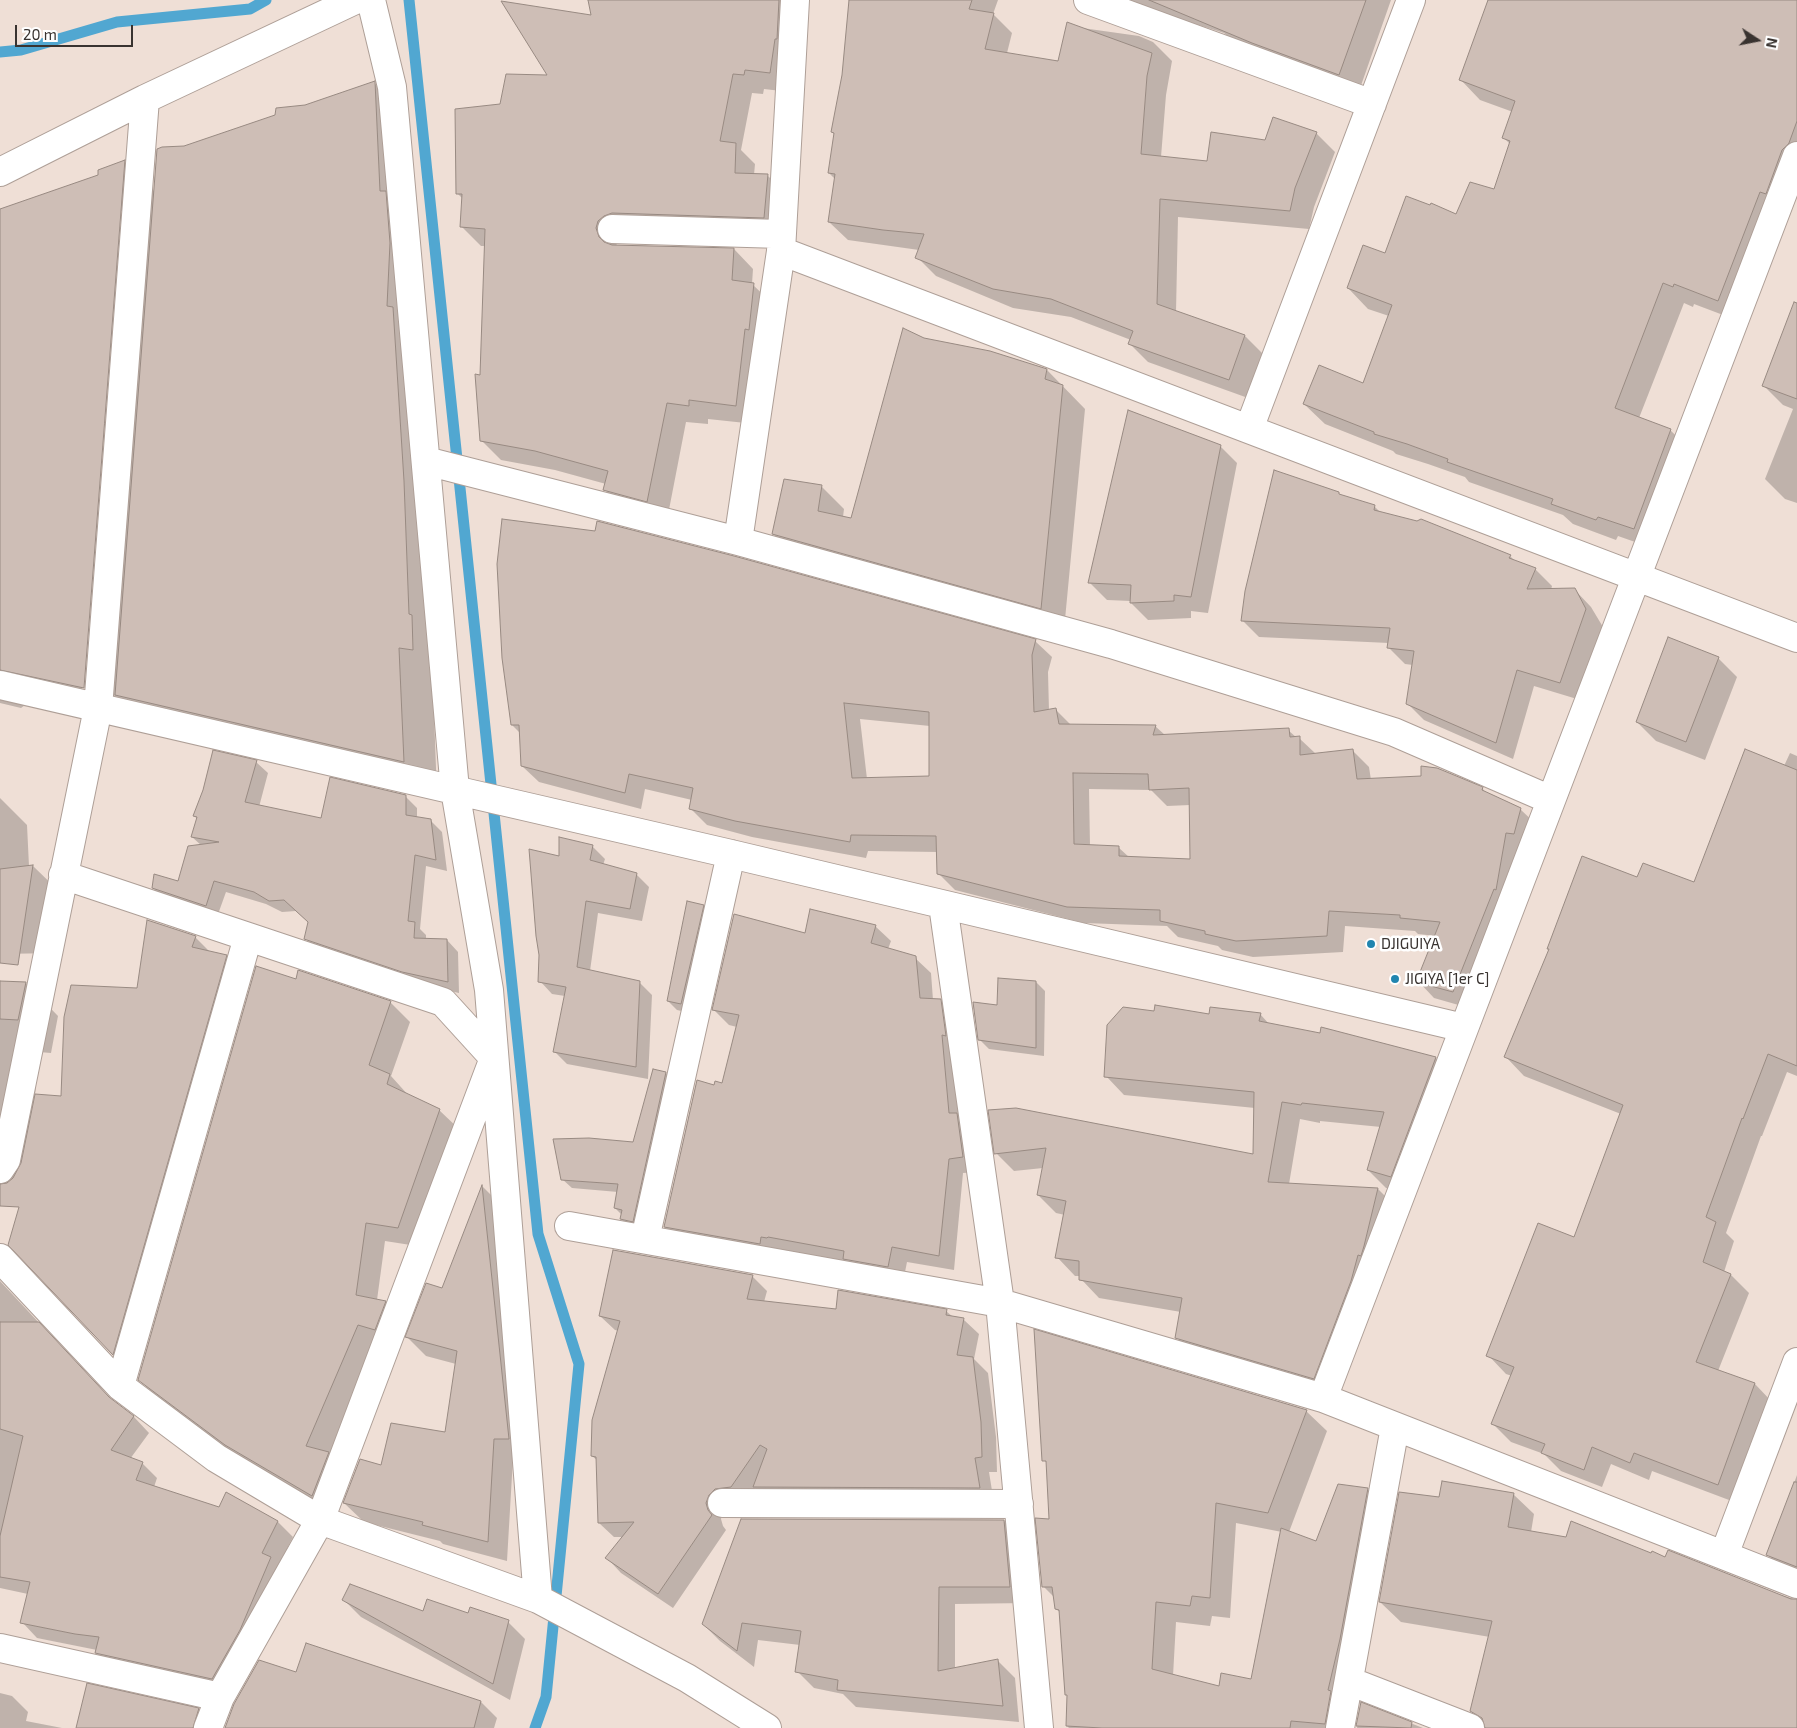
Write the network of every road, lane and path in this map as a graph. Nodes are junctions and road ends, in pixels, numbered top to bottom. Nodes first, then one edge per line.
1 (355, 0) edge
2 (370, 0) edge
3 (795, 0) edge
4 (1088, 0) edge
5 (1411, 0) edge
6 (144, 99) junction
7 (1372, 104) junction
8 (1797, 156) edge
9 (0, 172) edge
10 (612, 228) dead end
11 (781, 243) junction
12 (1249, 430) junction
13 (426, 461) junction
14 (738, 541) junction
15 (1636, 577) junction
16 (1797, 638) edge
17 (0, 685) edge
18 (98, 708) junction
19 (455, 790) junction
20 (1551, 800) junction
21 (731, 854) junction
22 (63, 876) junction
23 (943, 905) junction
24 (248, 937) junction
25 (1464, 1028) junction
26 (494, 1058) junction
27 (0, 1169) edge
28 (569, 1226) dead end
29 (645, 1239) junction
30 (0, 1258) edge
31 (1000, 1303) junction
32 (1797, 1362) edge
33 (120, 1386) junction
34 (1323, 1398) junction
35 (1395, 1427) junction
36 (722, 1503) dead end
37 (1019, 1504) junction
38 (320, 1520) junction
39 (1724, 1555) junction
40 (1797, 1584) edge
41 (538, 1599) junction
42 (0, 1648) edge
43 (1349, 1681) junction
44 (220, 1697) junction
45 (208, 1728) edge
46 (766, 1728) edge
47 (1039, 1728) edge
48 (1340, 1728) edge
49 (1470, 1728) edge

1 - 6 street
2 - 13 street
3 - 11 street
4 - 7 street
5 - 7 street
6 - 9 street
6 - 18 street
7 - 12 street
8 - 15 street
10 - 11 street
11 - 12 street
11 - 14 street
12 - 15 street
13 - 14 street
13 - 19 street
14 - 20 street
15 - 16 street
15 - 20 street
17 - 18 street
18 - 19 street
18 - 22 street
19 - 21 street
19 - 26 street
20 - 25 street
21 - 23 street
21 - 29 street
22 - 24 street
22 - 27 street
23 - 25 street
23 - 31 street
24 - 26 street
24 - 33 street
25 - 34 street
26 - 38 street
26 - 41 street
28 - 29 street
29 - 31 street
30 - 33 street
31 - 34 street
31 - 37 street
32 - 39 street
33 - 38 street
34 - 35 street
35 - 39 street
35 - 43 street
36 - 37 street
37 - 47 street
38 - 41 street
38 - 44 street
39 - 40 street
41 - 46 street
42 - 44 street
43 - 48 street
43 - 49 street
44 - 45 street

